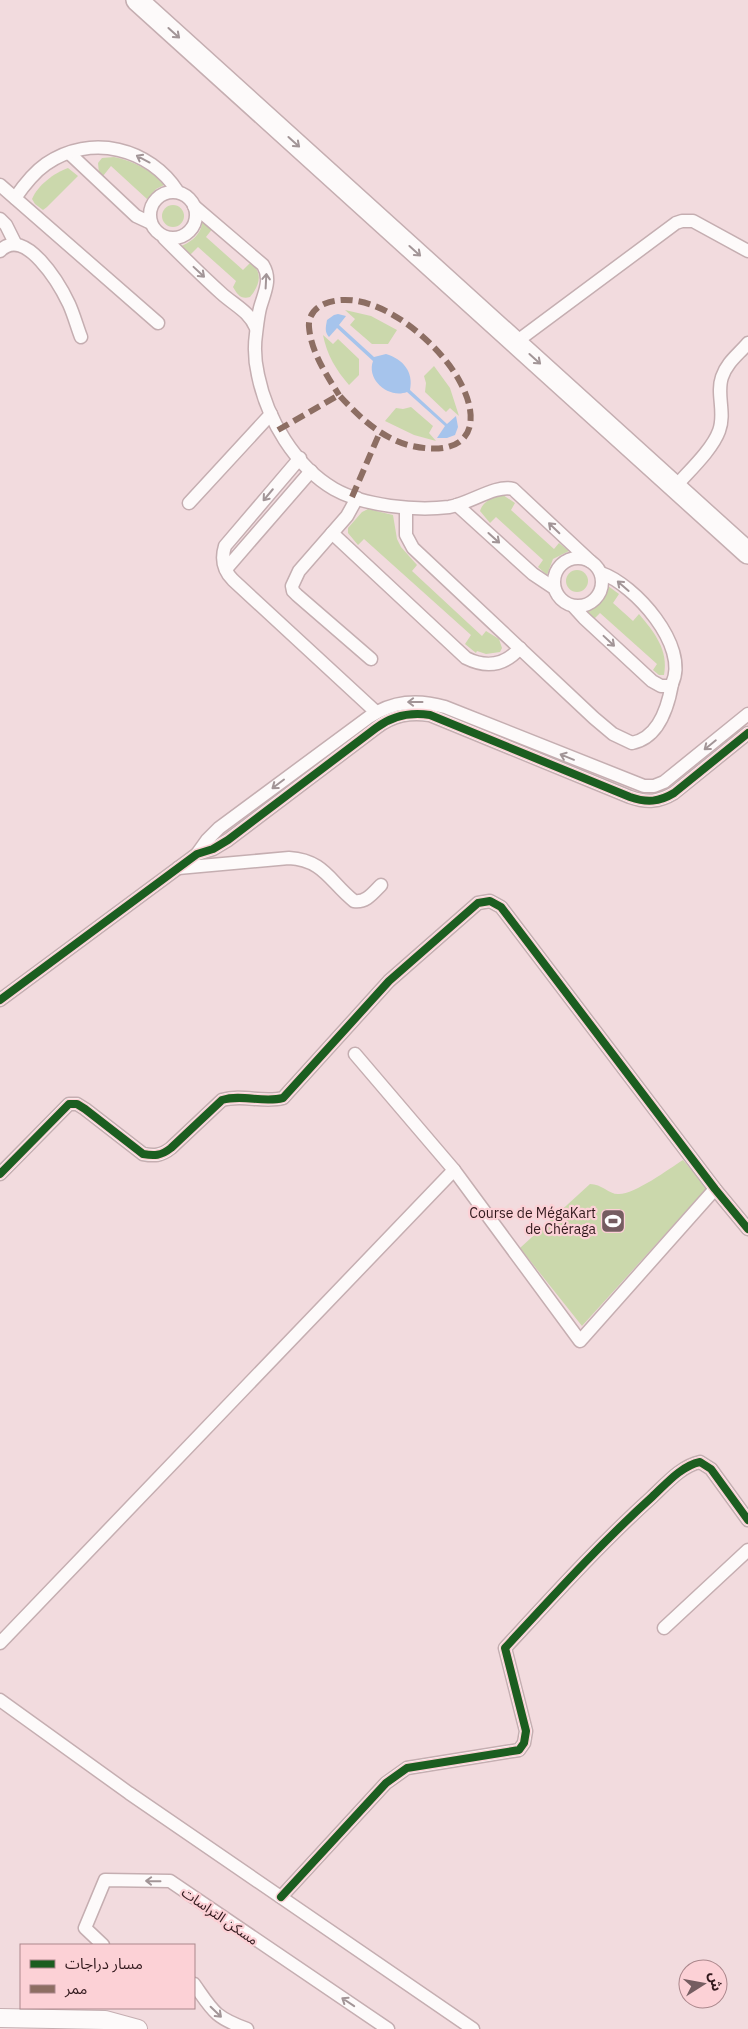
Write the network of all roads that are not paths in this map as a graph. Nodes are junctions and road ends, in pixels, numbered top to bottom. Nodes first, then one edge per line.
1 (137, 0) edge
2 (69, 153) junction
3 (0, 185) edge
4 (178, 192) junction
5 (15, 198) junction
6 (194, 206) junction
7 (0, 219) edge
8 (151, 223) junction
9 (164, 238) junction
10 (15, 243) junction
11 (0, 251) edge
12 (748, 251) edge
13 (158, 323) dead end
14 (256, 328) junction
15 (81, 337) dead end
16 (516, 342) junction
17 (748, 343) edge
18 (271, 414) junction
19 (300, 458) junction
20 (311, 471) junction
21 (676, 486) junction
22 (358, 498) junction
23 (189, 503) dead end
24 (457, 505) junction
25 (406, 508) junction
26 (332, 533) junction
27 (748, 553) edge
28 (590, 561) junction
29 (226, 570) junction
30 (601, 573) junction
31 (554, 588) junction
32 (574, 607) junction
33 (520, 648) junction
34 (371, 659) dead end
35 (672, 684) junction
36 (376, 712) junction
37 (748, 714) edge
38 (748, 733) edge
39 (197, 854) junction
40 (178, 868) junction
41 (381, 885) dead end
42 (0, 1000) edge
43 (355, 1054) dead end
44 (454, 1170) junction
45 (0, 1174) edge
46 (715, 1189) junction
47 (748, 1229) edge
48 (748, 1520) edge
49 (748, 1550) edge
50 (664, 1628) dead end
51 (0, 1643) edge
52 (0, 1700) edge
53 (281, 1897) junction
54 (102, 1944) edge
55 (195, 1985) edge
56 (0, 2018) edge
57 (138, 2029) edge
58 (247, 2029) edge
59 (388, 2029) edge
60 (474, 2029) edge

1 -> 16 highway
4 -> 2 street
2 - 5 street
2 - 8 street
3 - 5 street
4 - 6 street
4 - 8 street
5 - 13 street
6 - 9 street
14 -> 6 street
7 - 10 street
8 - 9 street
9 -> 14 street
10 - 11 street
10 - 15 street
12 - 16 street
14 - 18 street
16 -> 21 highway
17 - 21 street
18 - 19 street
18 - 23 street
19 - 20 street
19 -> 29 street
20 - 22 street
20 - 29 street
21 - 27 highway
22 - 25 street
22 - 26 street
24 - 25 street
28 -> 24 street
24 -> 31 street
25 - 33 street
26 - 33 street
26 - 34 street
28 - 30 street
28 - 31 street
29 - 36 street
30 - 32 street
35 -> 30 street
31 - 32 street
32 -> 35 street
33 - 35 street
37 -> 36 street
36 -> 39 street
38 - 39 street
39 - 40 street
40 - 41 street
40 - 42 street
43 - 44 street
44 - 46 street
44 - 51 street
45 - 46 street
46 - 47 street
48 - 53 street
49 - 50 street
52 - 53 street
53 - 60 street
59 -> 54 street, مسكن التراسات
55 -> 58 street
56 - 57 main road

